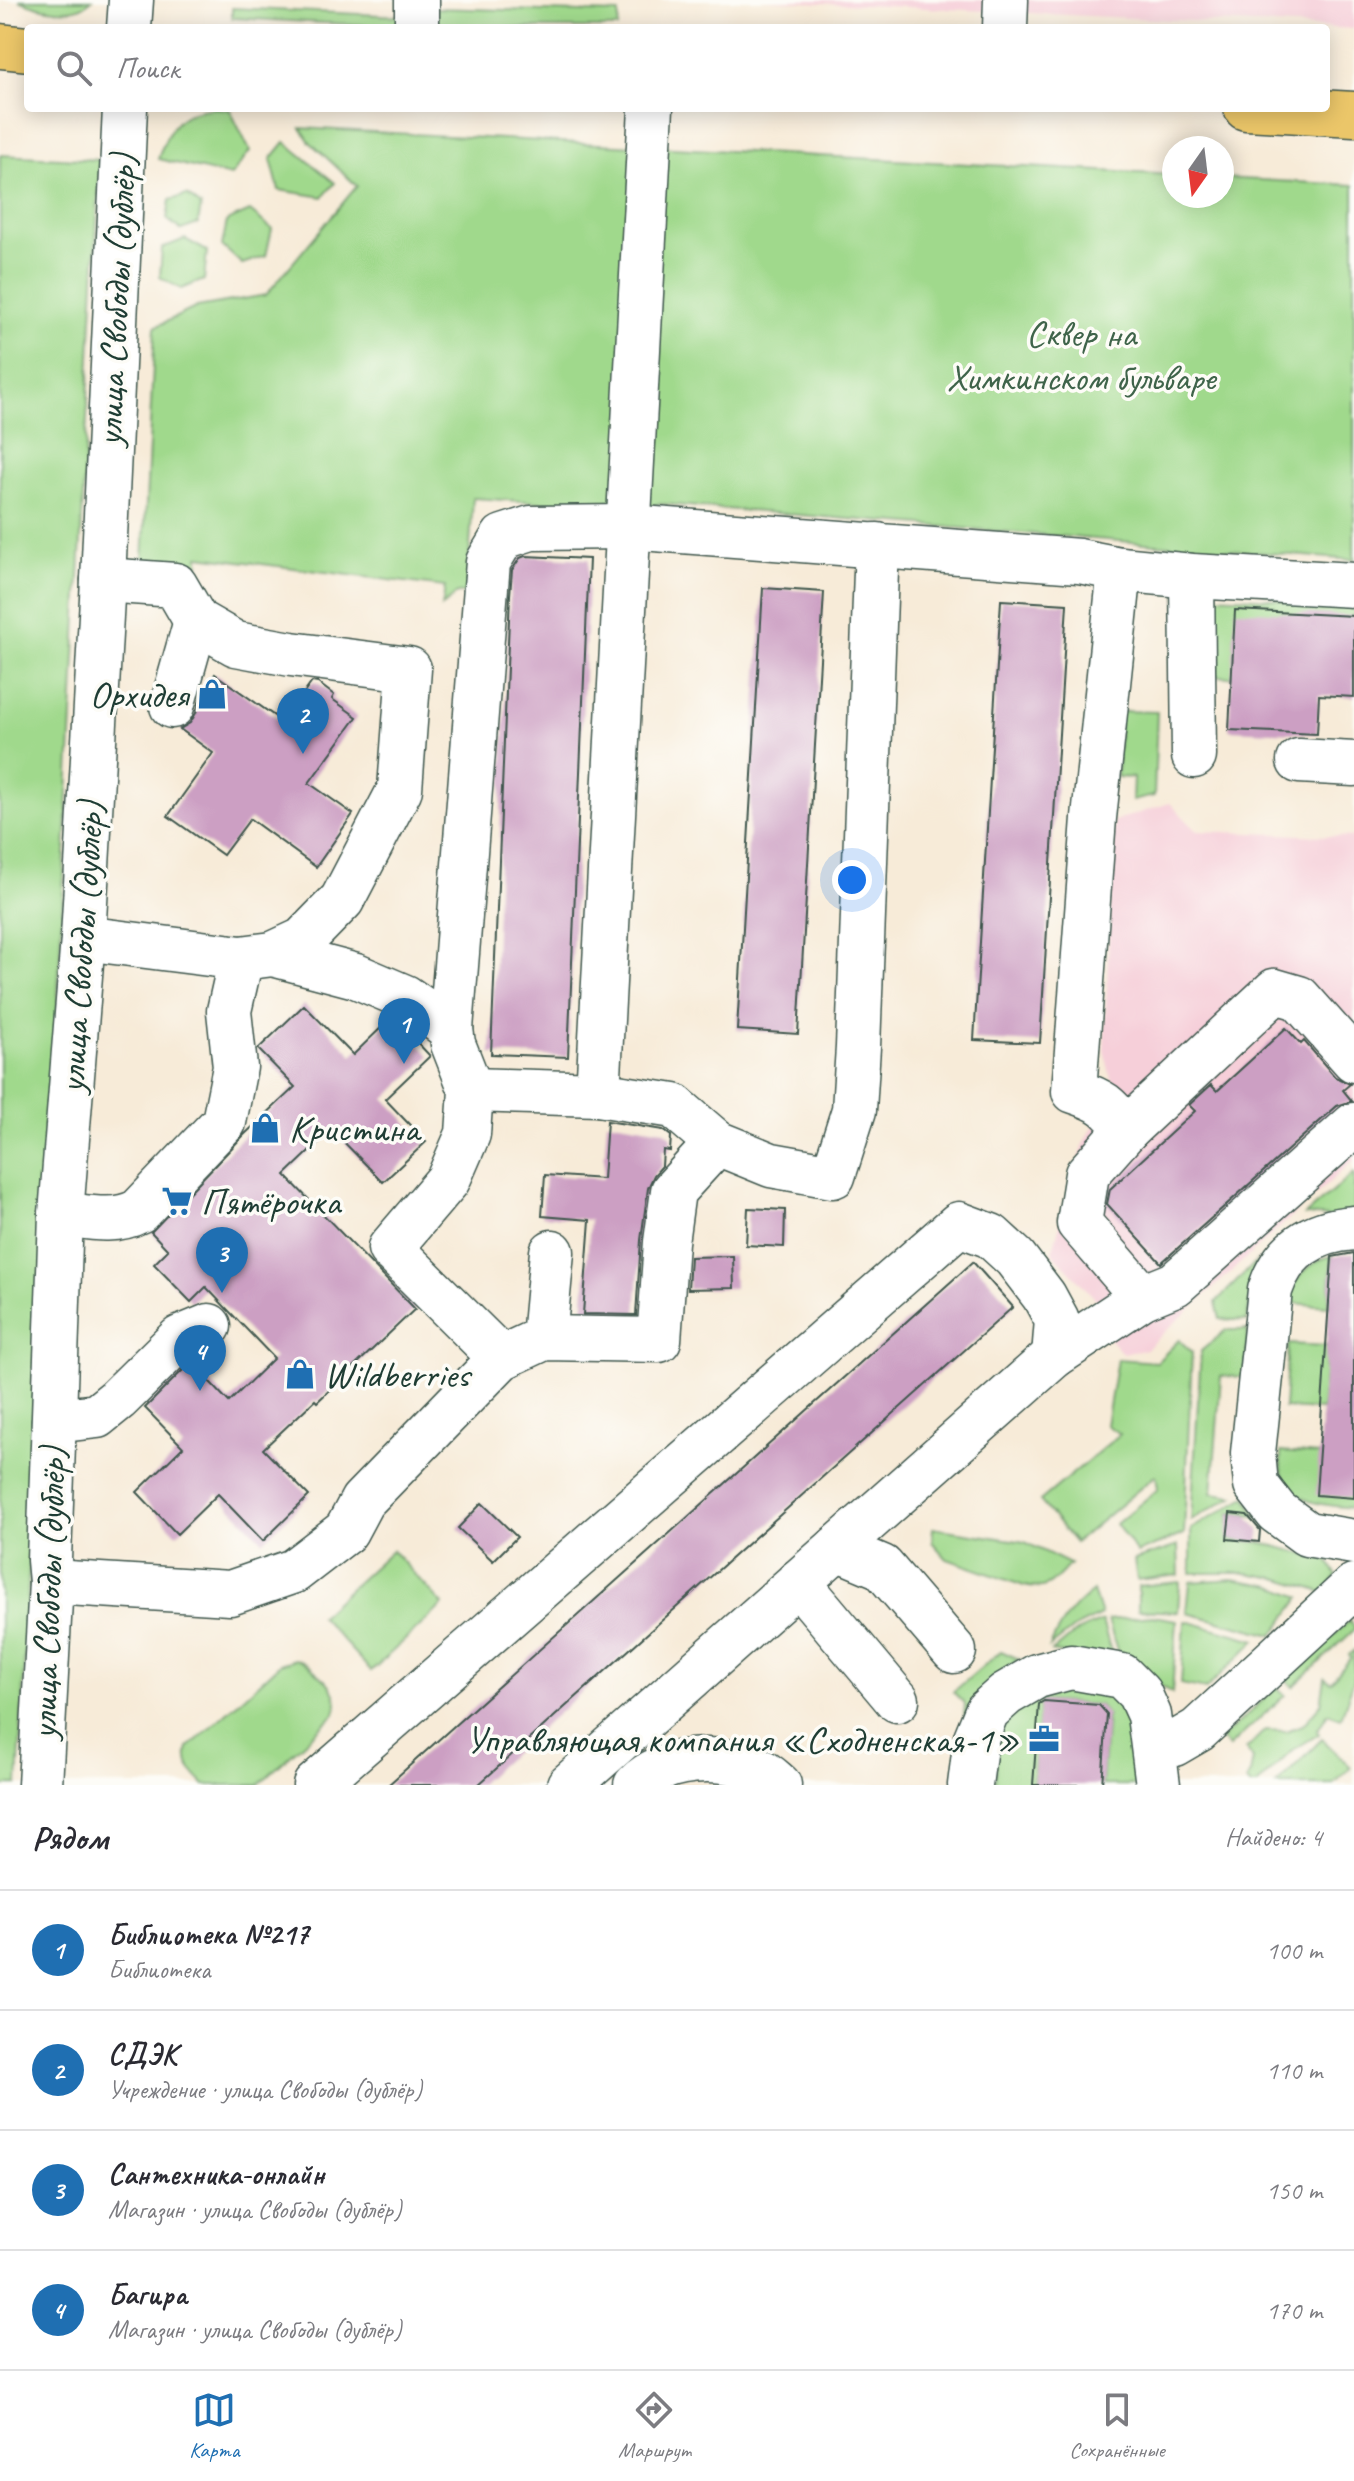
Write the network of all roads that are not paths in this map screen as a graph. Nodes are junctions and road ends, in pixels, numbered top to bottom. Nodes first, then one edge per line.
1 (131, 0) edge
2 (417, 0) edge
3 (1006, 0) edge
4 (129, 24) edge
5 (417, 24) edge
6 (1005, 24) edge
7 (0, 46) edge
8 (24, 49) edge
9 (125, 112) edge
10 (651, 112) edge
11 (1318, 112) edge
12 (1354, 114) edge
13 (628, 527) junction
14 (877, 545) junction
15 (1120, 569) junction
16 (1192, 576) junction
17 (103, 580) junction
18 (1354, 585) edge
19 (196, 621) junction
20 (172, 706) dead end
21 (1194, 756) dead end
22 (1299, 761) dead end
23 (1354, 764) edge
24 (83, 938) junction
25 (257, 956) junction
26 (451, 1029) junction
27 (1354, 1060) edge
28 (471, 1090) junction
29 (598, 1094) junction
30 (1354, 1125) edge
31 (1127, 1129) junction
32 (717, 1143) junction
33 (61, 1214) junction
34 (1354, 1228) edge
35 (552, 1252) dead end
36 (1143, 1297) junction
37 (209, 1326) dead end
38 (544, 1338) junction
39 (1054, 1356) junction
40 (501, 1358) junction
41 (54, 1421) junction
42 (872, 1517) junction
43 (1354, 1542) edge
44 (837, 1548) junction
45 (882, 1567) junction
46 (51, 1582) junction
47 (798, 1582) junction
48 (1354, 1586) edge
49 (954, 1651) dead end
50 (897, 1700) dead end
51 (1156, 1766) edge
52 (40, 1785) edge
53 (315, 1785) edge
54 (569, 1785) edge
55 (636, 1785) edge
56 (779, 1785) edge
57 (970, 1785) edge

1 - 4 street
2 - 5 street
3 - 6 street
7 - 8 main road
9 - 17 street, улица Свободы (дублёр)
10 - 13 street
11 - 12 main road
13 - 14 street
13 - 26 street
13 - 29 street
14 - 15 street
14 - 32 street
15 - 16 street
15 - 31 street
16 - 18 street
16 - 21 street
17 - 19 street
17 - 24 street, улица Свободы (дублёр)
19 - 20 street
19 - 25 street
22 - 23 street
24 - 25 street
24 - 33 street, улица Свободы (дублёр)
25 - 26 street
25 - 33 street
26 - 28 street
27 - 31 street
28 - 29 street
28 - 40 street
29 - 32 street
30 - 36 street
31 - 36 street
32 - 38 street
33 - 41 street, улица Свободы (дублёр)
34 - 43 street
35 - 38 street
36 - 39 street
37 - 41 street
38 - 40 street
39 - 42 street
39 - 53 street
40 - 46 street
41 - 46 street, улица Свободы (дублёр)
42 - 44 street
42 - 45 street
44 - 45 street
44 - 47 street
45 - 49 street
46 - 52 street, улица Свободы (дублёр)
47 - 50 street
47 - 54 street
48 - 51 street
51 - 57 street
55 - 56 street

